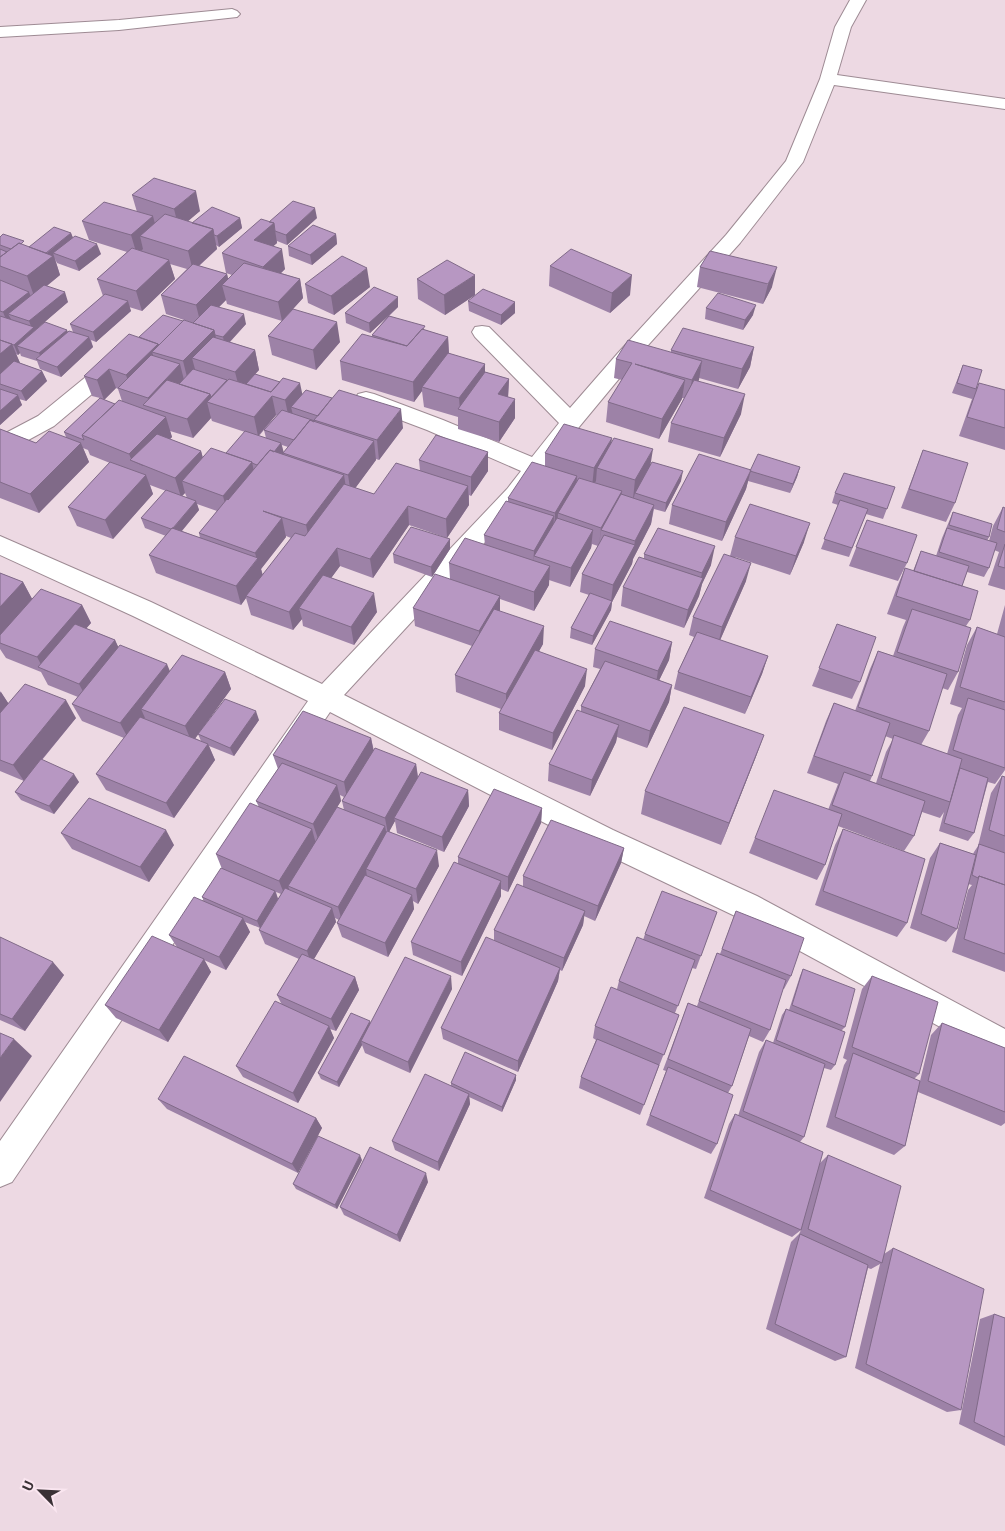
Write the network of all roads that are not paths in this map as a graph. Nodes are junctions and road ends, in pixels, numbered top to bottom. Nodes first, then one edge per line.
1 (858, 0) edge
2 (232, 14) dead end
3 (0, 32) edge
4 (828, 79) junction
5 (1005, 104) edge
6 (482, 332) dead end
7 (128, 352) edge
8 (355, 395) edge
9 (571, 422) junction
10 (0, 446) edge
11 (536, 468) junction
12 (0, 545) edge
13 (324, 698) junction
14 (1005, 1046) edge
15 (0, 1170) edge

1 - 4 street
2 - 3 street
4 - 5 street
4 - 9 street
6 - 9 street
7 - 10 street
8 - 11 street
9 - 11 street
11 - 13 street
12 - 13 street
13 - 14 street
13 - 15 street

